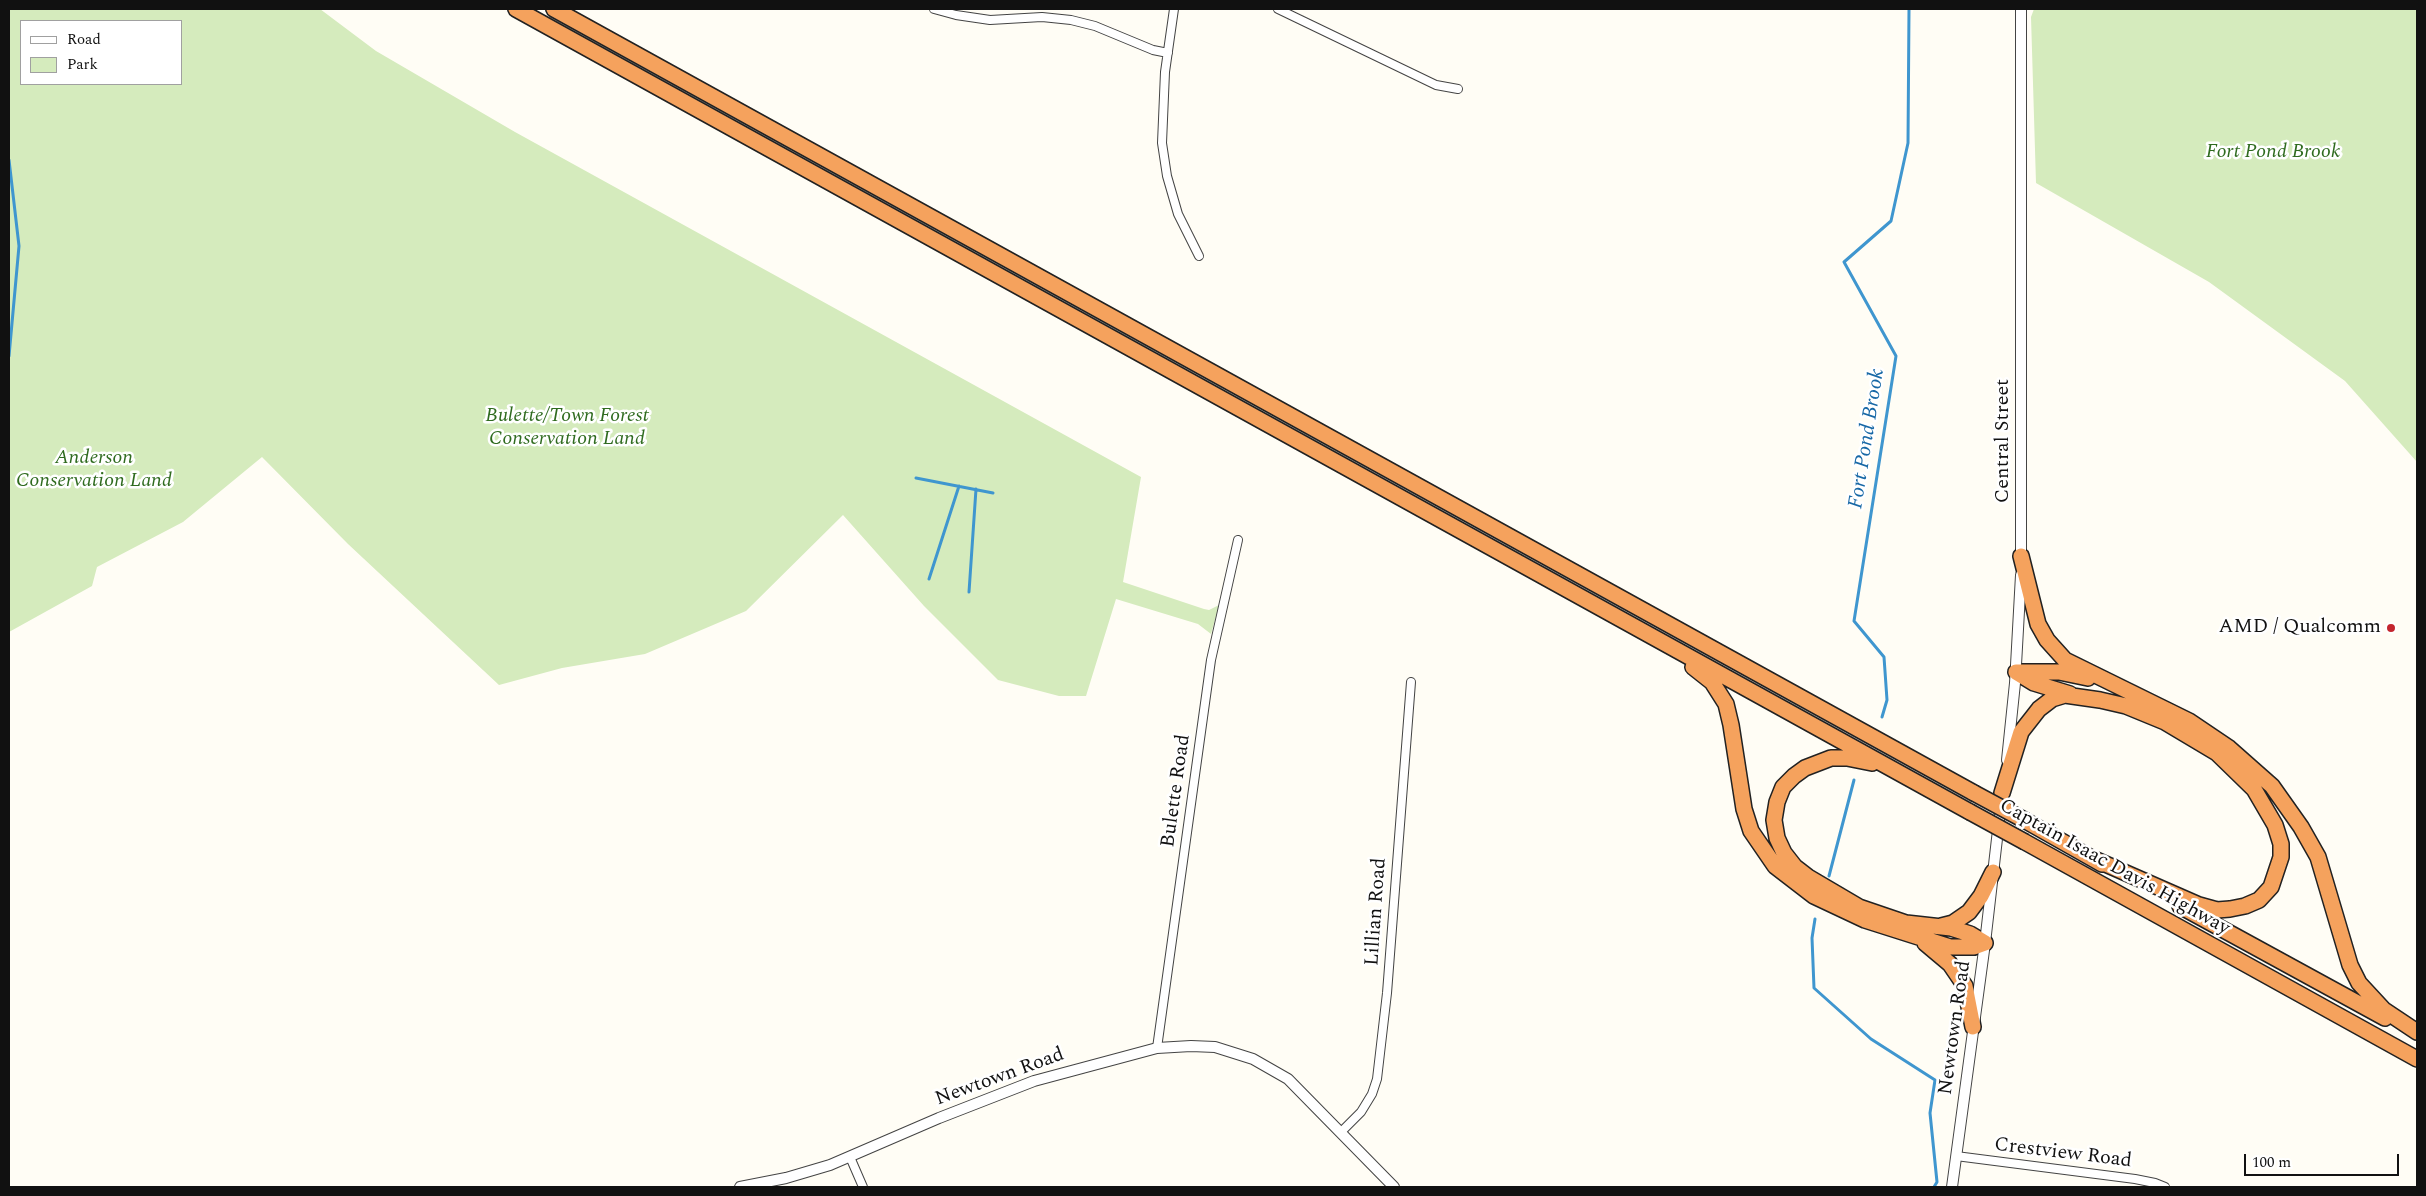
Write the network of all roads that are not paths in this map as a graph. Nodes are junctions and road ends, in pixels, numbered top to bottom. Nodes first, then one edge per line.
1 (516, 9) edge
2 (554, 9) edge
3 (934, 9) edge
4 (1174, 9) edge
5 (1278, 9) edge
6 (2020, 9) edge
7 (1168, 53) junction
8 (1458, 89) dead end
9 (1199, 256) dead end
10 (1238, 540) dead end
11 (2022, 556) junction
12 (1670, 646) junction
13 (2016, 672) junction
14 (1411, 682) dead end
15 (2107, 682) junction
16 (2078, 696) junction
17 (1889, 768) junction
18 (2002, 793) junction
19 (2094, 859) junction
20 (1993, 872) junction
21 (1937, 926) junction
22 (1912, 937) junction
23 (1985, 943) junction
24 (1973, 1027) junction
25 (2417, 1032) edge
26 (2417, 1036) edge
27 (1157, 1048) junction
28 (2417, 1059) edge
29 (1342, 1132) junction
30 (1956, 1156) junction
31 (850, 1157) junction
32 (740, 1187) edge
33 (863, 1187) edge
34 (1394, 1187) edge
35 (1952, 1187) edge
36 (2165, 1187) edge

1 - 12 highway
2 - 19 highway, Captain Isaac Davis Highway, bridge
3 - 7 street
4 - 7 street
5 - 8 street
6 - 11 street, Central Street
7 - 9 street
10 - 27 street, Bulette Road
11 - 13 street, Central Street
11 - 15 highway
12 - 17 highway, Captain Isaac Davis Highway
12 - 22 highway
13 - 15 highway
13 - 16 highway
13 - 18 street, Central Street
14 - 29 street, Lillian Road
15 - 25 highway
16 - 18 highway
16 - 19 highway
17 - 21 highway
17 - 28 highway, Captain Isaac Davis Highway, bridge
18 - 20 street, Central Street
19 - 26 highway, Captain Isaac Davis Highway
20 - 21 highway
20 - 23 street, Newtown Road
21 - 23 highway
22 - 23 highway
22 - 24 highway
23 - 24 street, Newtown Road
24 - 30 street, Newtown Road
27 - 29 street, Newtown Road
27 - 31 street, Newtown Road
29 - 34 street, Newtown Road
30 - 35 street, Newtown Road
30 - 36 street, Crestview Road
31 - 32 street, Newtown Road
31 - 33 street

